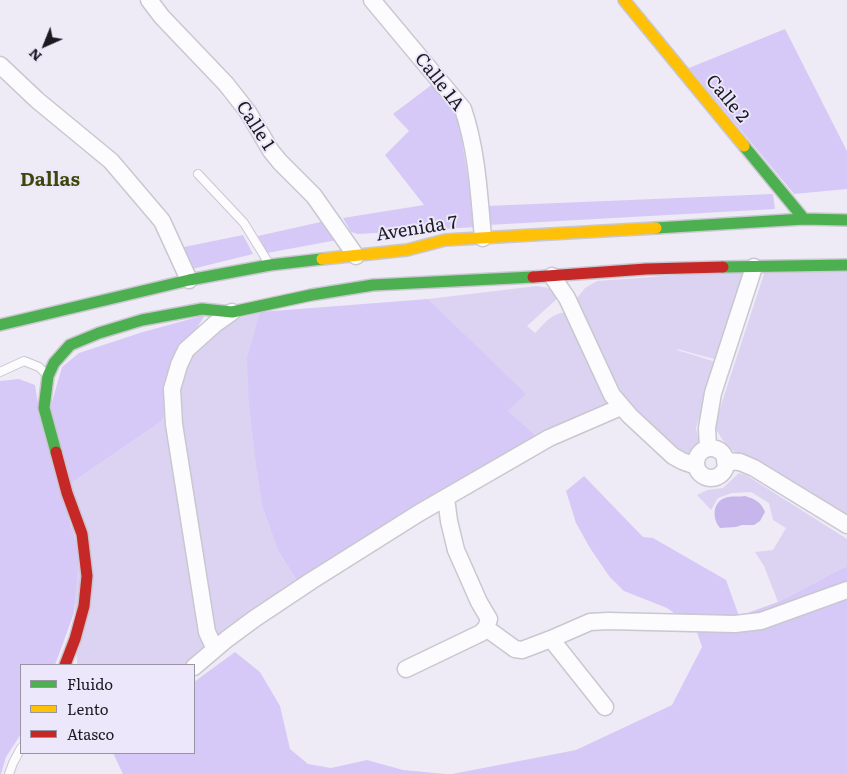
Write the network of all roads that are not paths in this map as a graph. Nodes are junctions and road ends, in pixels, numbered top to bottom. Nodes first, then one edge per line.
1 (149, 0) edge
2 (372, 0) edge
3 (624, 0) edge
4 (0, 65) edge
5 (198, 174) dead end
6 (804, 219) junction
7 (847, 220) edge
8 (483, 238) junction
9 (356, 256) junction
10 (270, 265) junction
11 (847, 265) edge
12 (754, 267) junction
13 (552, 276) junction
14 (189, 280) junction
15 (232, 312) junction
16 (0, 325) edge
17 (0, 372) edge
18 (48, 376) junction
19 (621, 407) junction
20 (708, 448) junction
21 (725, 461) junction
22 (696, 466) junction
23 (446, 498) junction
24 (847, 525) edge
25 (847, 590) edge
26 (486, 628) junction
27 (551, 639) junction
28 (215, 649) junction
29 (65, 664) edge
30 (195, 666) edge
31 (406, 668) dead end
32 (605, 707) dead end
33 (20, 750) edge
34 (9, 774) edge

1 - 9 street, Calle 1
2 - 8 street, Calle 1A
3 - 6 main road, Calle 2
4 - 14 street
5 - 10 lane
6 - 7 main road, Avenida 7
6 - 8 main road, Avenida 7
8 - 9 main road, Avenida 7
9 - 10 main road, Avenida 7
10 - 14 main road, Avenida 7
11 - 12 main road
12 - 13 main road
12 - 20 street
13 - 15 main road
13 - 19 street
14 - 16 main road, Avenida 7
15 - 18 main road
15 - 28 street
17 - 18 lane
18 - 29 main road
19 - 22 street
19 - 23 street
20 - 21 street
20 - 22 street
21 - 22 street
21 - 24 street
23 - 26 street
23 - 28 street
25 - 27 street
26 - 27 street
26 - 31 street
27 - 32 street
28 - 30 street
33 - 34 lane

